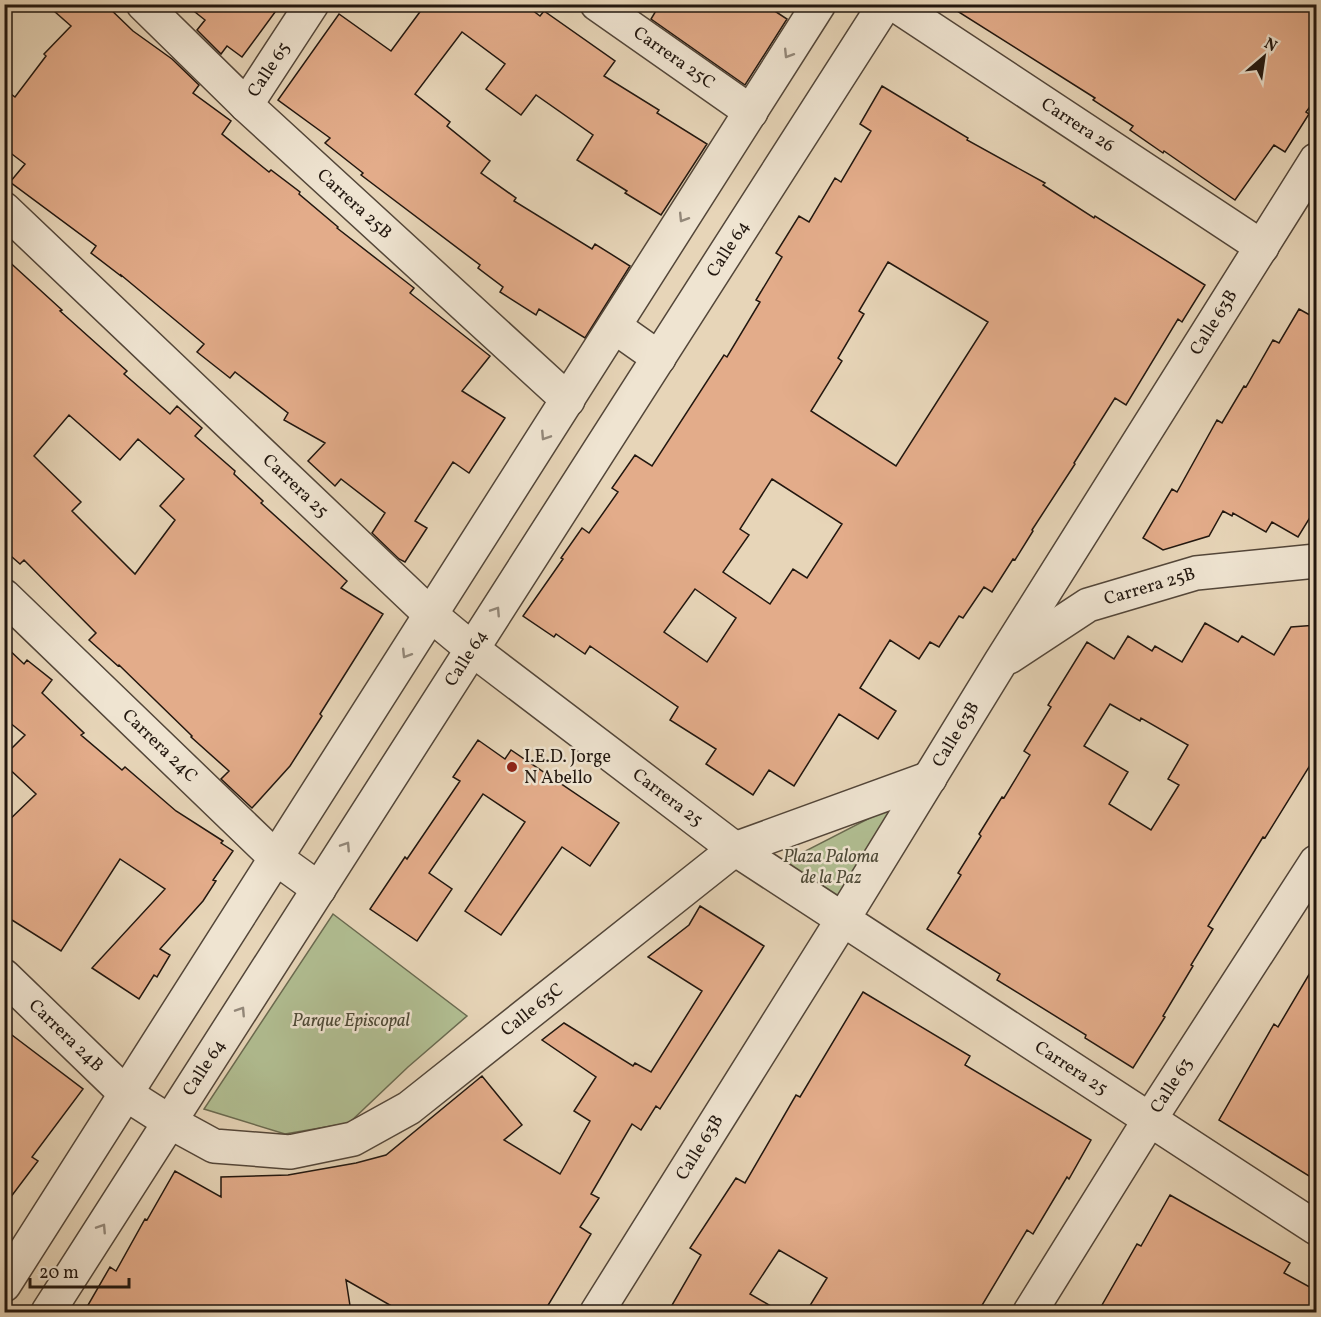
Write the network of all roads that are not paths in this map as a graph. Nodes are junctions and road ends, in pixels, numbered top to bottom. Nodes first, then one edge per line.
1 (143, 4) edge
2 (312, 4) edge
3 (597, 4) edge
4 (819, 4) edge
5 (885, 4) edge
6 (894, 4) edge
7 (246, 105) junction
8 (751, 112) junction
9 (1317, 160) edge
10 (4, 209) edge
11 (1262, 247) junction
12 (615, 327) junction
13 (659, 358) junction
14 (568, 400) junction
15 (1317, 561) edge
16 (4, 596) edge
17 (431, 615) junction
18 (472, 649) junction
19 (1000, 663) junction
20 (930, 778) junction
21 (735, 849) junction
22 (276, 858) junction
23 (1317, 862) edge
24 (319, 889) junction
25 (843, 919) junction
26 (4, 976) edge
27 (126, 1094) junction
28 (1150, 1119) junction
29 (170, 1122) junction
30 (1317, 1228) edge
31 (4, 1285) edge
32 (48, 1312) edge
33 (597, 1312) edge
34 (1030, 1312) edge

1 - 7 street, Carrera 25B
2 - 7 street, Calle 65
3 - 8 street, Carrera 25C
4 -> 8 street
5 - 13 street, Calle 64
6 - 11 street, Carrera 26
7 - 14 street, Carrera 25B
8 -> 12 street
9 - 11 street, Calle 63B
10 - 17 street, Carrera 25
11 - 19 street, Calle 63B
12 - 13 street
12 - 14 street
18 -> 13 street, Calle 64
14 -> 17 street
15 - 19 street, Carrera 25B
16 - 22 street, Carrera 24C
17 - 18 street, Carrera 25
17 -> 22 street
18 - 21 street, Carrera 25
24 -> 18 street, Calle 64
19 - 20 street, Calle 63B
20 - 21 street, Calle 63C
20 - 25 street, Calle 63B
21 - 25 street, Carrera 25
21 - 29 street, Calle 63C
22 - 24 street, Carrera 24C
22 - 27 street
23 - 28 street, Calle 63
29 -> 24 street, Calle 64
25 - 28 street, Carrera 25
25 - 33 street, Calle 63B
26 - 27 street, Carrera 24B
27 - 29 street, Calle 63C
27 - 31 street
28 - 30 street, Carrera 25
28 - 34 street, Calle 63
32 -> 29 street, Calle 64

